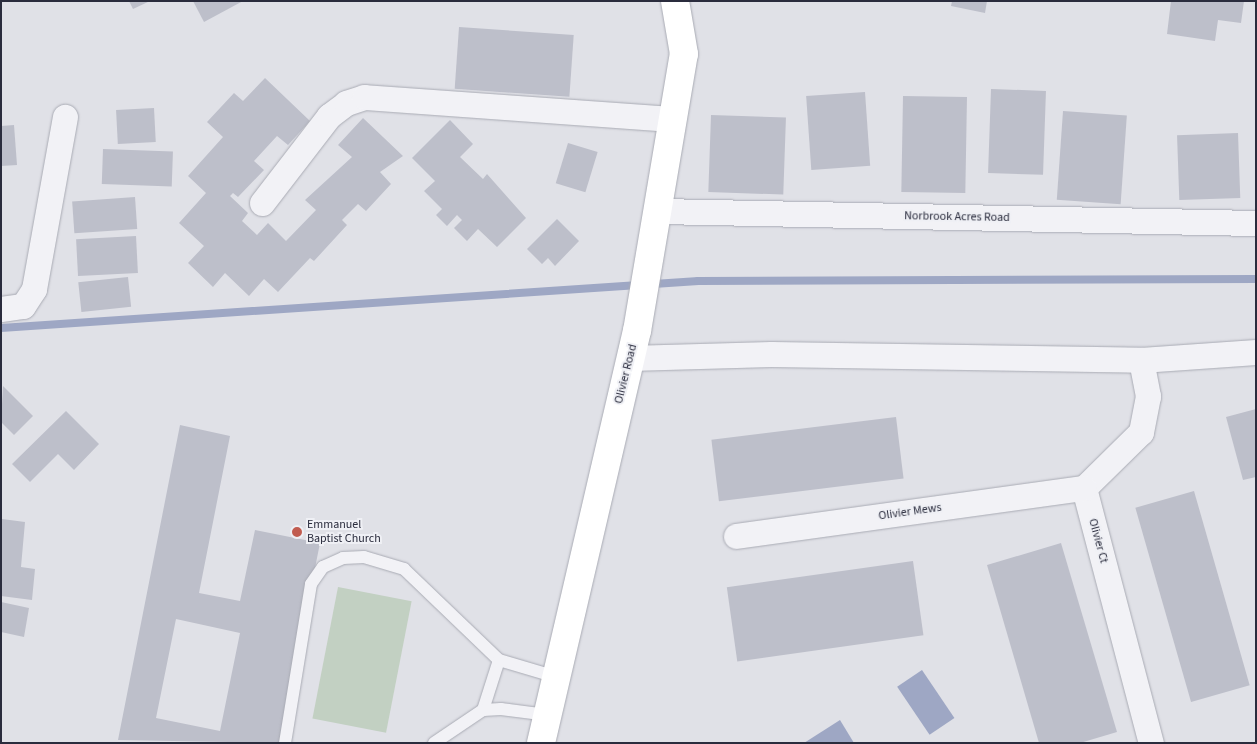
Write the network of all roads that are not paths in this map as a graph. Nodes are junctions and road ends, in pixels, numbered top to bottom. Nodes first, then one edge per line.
1 (675, 1) edge
2 (65, 117) dead end
3 (673, 119) junction
4 (262, 203) dead end
5 (658, 211) junction
6 (1256, 223) edge
7 (1, 309) edge
8 (1256, 352) edge
9 (629, 358) junction
10 (1141, 360) junction
11 (1084, 488) junction
12 (736, 536) dead end
13 (499, 660) junction
14 (556, 677) junction
15 (482, 710) junction
16 (548, 715) junction
17 (285, 743) edge
18 (434, 743) edge
19 (541, 743) edge
20 (1151, 743) edge

1 - 3 main road, Olivier Road
2 - 7 street
3 - 4 street
3 - 5 main road, Olivier Road
5 - 6 street, Norbrook Acres Road
5 - 9 main road, Olivier Road
8 - 10 street
9 - 10 street
9 - 14 main road, Olivier Road
10 - 11 street
11 - 12 street, Olivier Mews
11 - 20 street, Olivier Ct
13 - 14 lane
13 - 15 lane
13 - 17 lane
14 - 16 main road, Olivier Road
15 - 16 lane
15 - 18 lane
16 - 19 main road, Olivier Road

